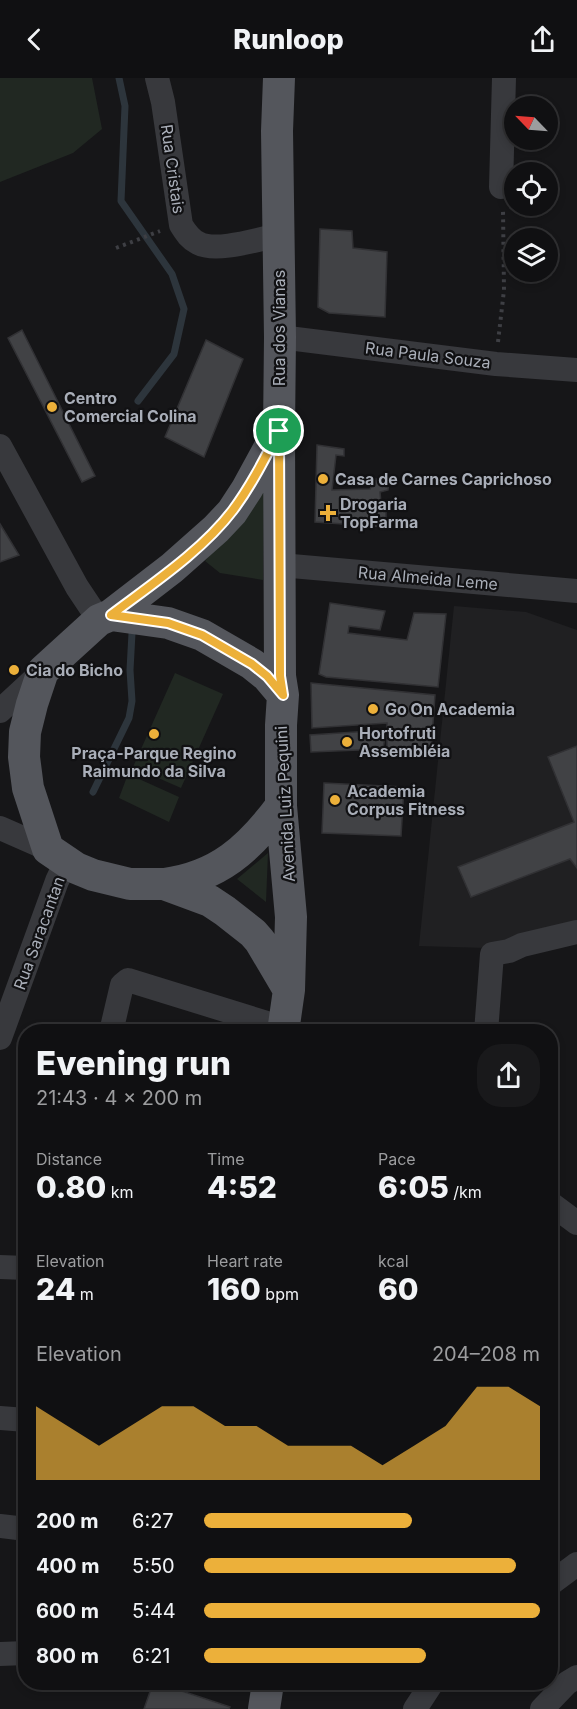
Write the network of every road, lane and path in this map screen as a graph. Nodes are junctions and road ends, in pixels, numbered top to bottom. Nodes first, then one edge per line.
1 (157, 78) edge
2 (279, 78) edge
3 (504, 78) edge
4 (501, 187) joint
5 (165, 229) dead end
6 (279, 236) junction
7 (116, 248) dead end
8 (280, 337) junction
9 (496, 364) junction
10 (577, 370) edge
11 (279, 431) junction
12 (0, 446) edge
13 (280, 565) junction
14 (577, 591) edge
15 (105, 617) junction
16 (43, 671) junction
17 (283, 695) junction
18 (0, 711) edge
19 (281, 806) junction
20 (0, 828) edge
21 (57, 855) junction
22 (164, 884) junction
23 (577, 932) edge
24 (289, 990) junction
25 (113, 1024) edge
26 (265, 1024) edge
27 (284, 1024) edge
28 (487, 1024) edge
29 (0, 1038) edge
30 (0, 1267) edge
31 (18, 1268) edge
32 (0, 1418) edge
33 (18, 1419) edge
34 (0, 1526) edge
35 (18, 1528) edge
36 (577, 1564) edge
37 (558, 1578) edge
38 (18, 1653) edge
39 (0, 1654) edge
40 (577, 1677) edge
41 (267, 1690) edge
42 (427, 1690) edge
43 (264, 1709) edge
44 (415, 1709) edge
45 (542, 1709) edge

1 - 6 street, Rua Cristais
2 - 6 main road, Rua dos Vianas
3 - 4 street
4 - 9 path
5 - 7 path
6 - 8 main road, Rua dos Vianas
8 - 9 street, Rua Paula Souza
8 - 11 main road, Rua dos Vianas
9 - 10 street, Rua Paula Souza
11 - 13 main road, Avenida Luiz Pequini
11 - 15 main road, Rua dos Vianas
12 - 15 street
13 - 14 street, Rua Almeida Leme
13 - 17 main road, Avenida Luiz Pequini
15 - 16 main road, Rua dos Vianas
15 - 17 main road
16 - 18 street, Rua dos Vianas
16 - 21 main road
17 - 19 main road, Avenida Luiz Pequini
19 - 22 main road
19 - 24 main road, Avenida Luiz Pequini
20 - 21 street
21 - 22 main road
21 - 29 street, Rua Saracantan
22 - 24 main road
23 - 28 street
24 - 27 main road, Avenida Luiz Pequini
25 - 26 street
30 - 31 street
32 - 33 street
34 - 35 street
36 - 37 street
38 - 39 street
40 - 45 street
41 - 43 main road
42 - 44 street

